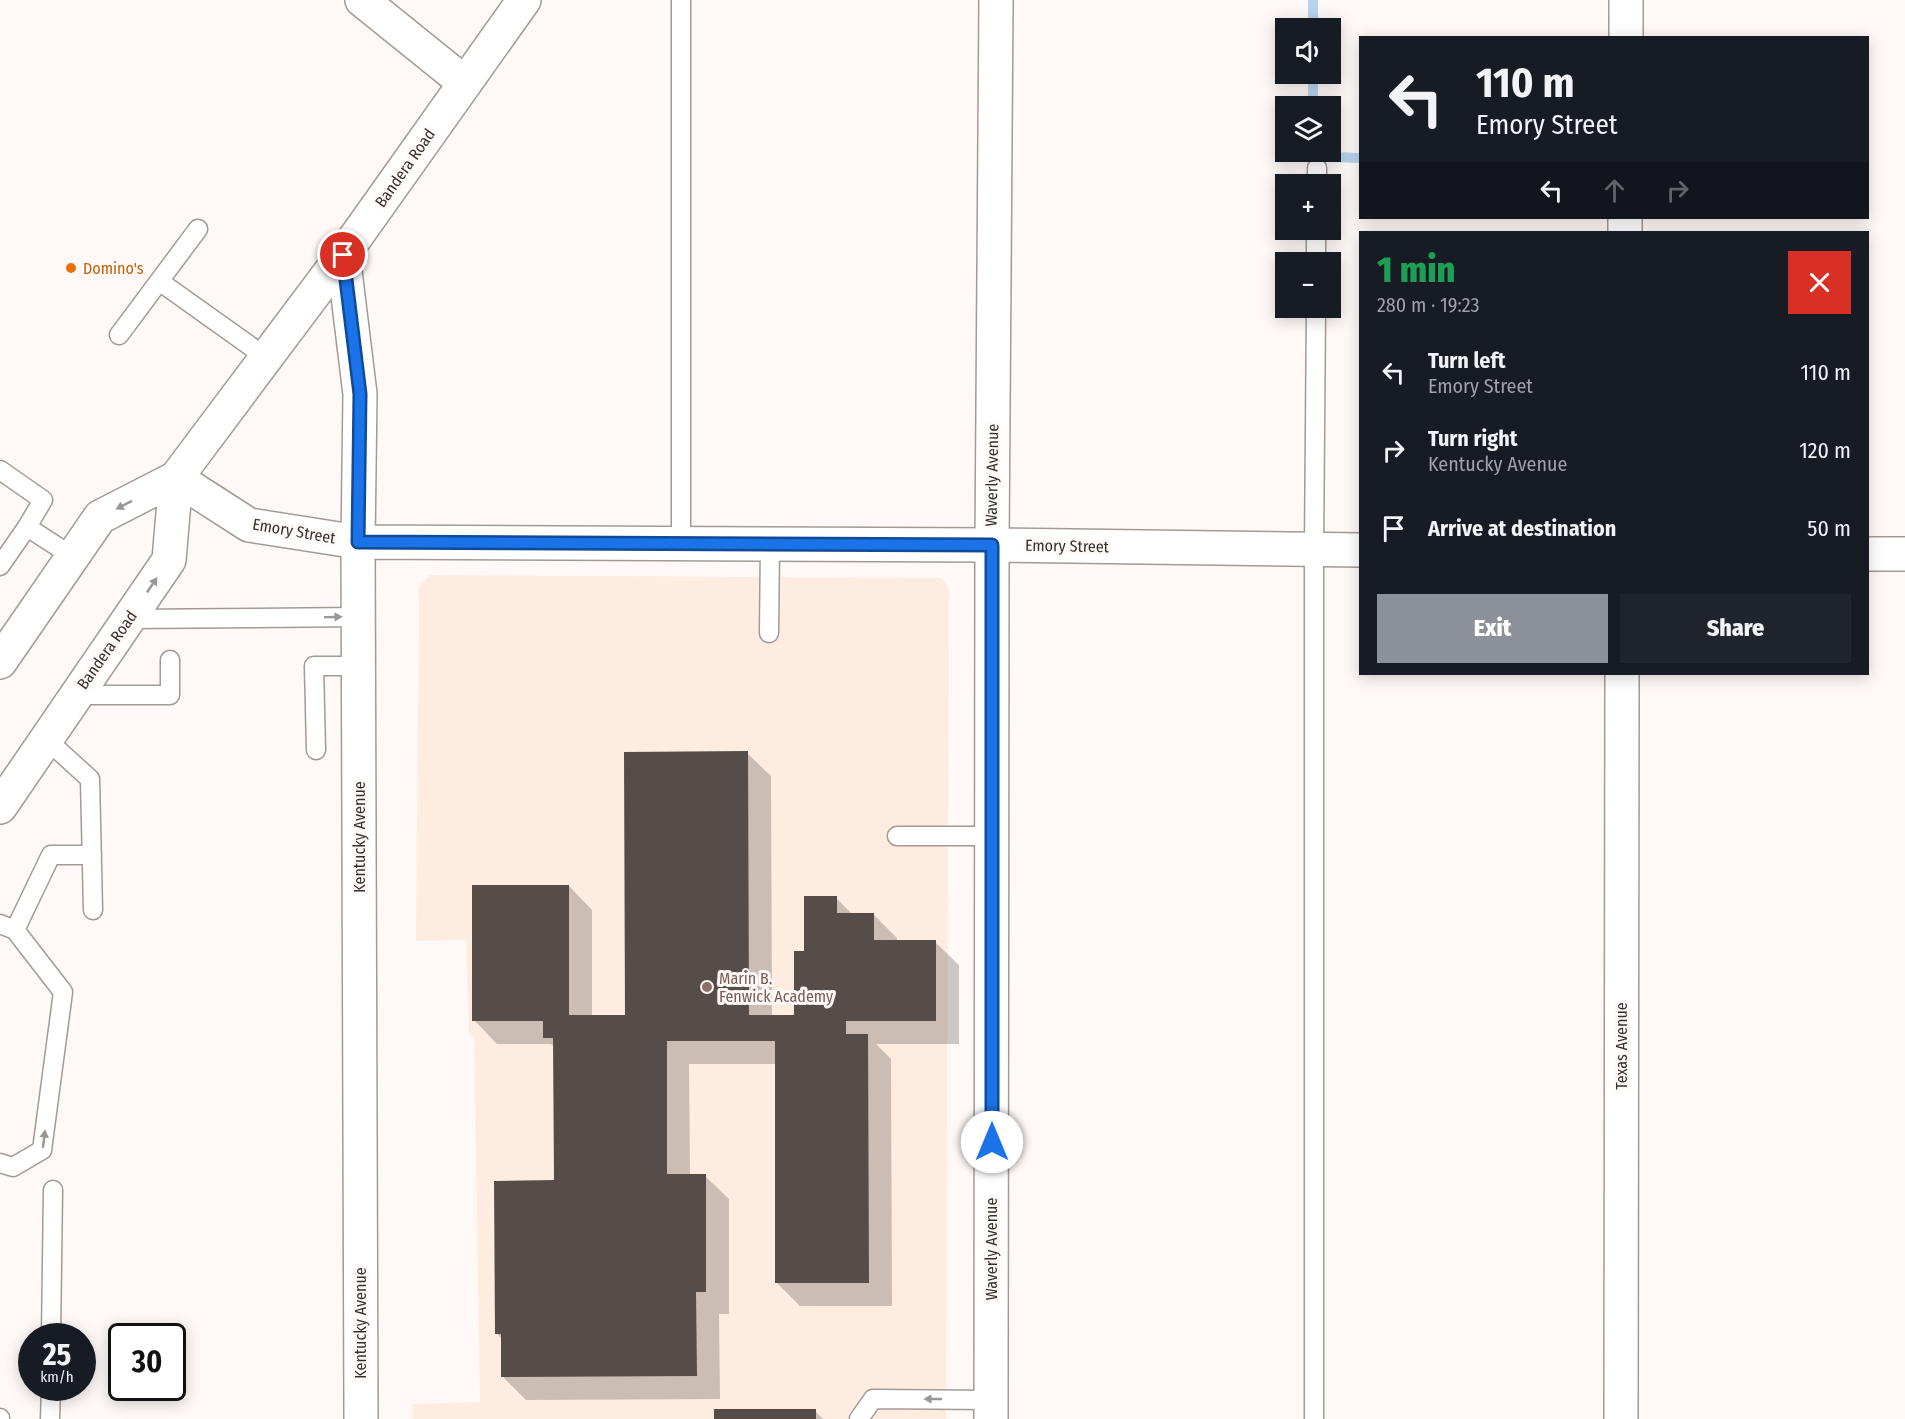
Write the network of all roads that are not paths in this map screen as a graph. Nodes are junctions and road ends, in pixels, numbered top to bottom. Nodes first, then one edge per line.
1 (362, 0) edge
2 (524, 0) edge
3 (681, 0) edge
4 (996, 0) edge
5 (1626, 0) edge
6 (1626, 36) edge
7 (465, 83) junction
8 (198, 229) dead end
9 (343, 255) junction
10 (159, 281) junction
11 (1316, 318) edge
12 (119, 335) dead end
13 (267, 358) junction
14 (0, 470) edge
15 (176, 478) junction
16 (27, 527) junction
17 (358, 542) junction
18 (681, 544) junction
19 (770, 544) junction
20 (992, 545) junction
21 (1314, 550) junction
22 (1359, 550) edge
23 (1869, 554) edge
24 (1905, 554) edge
25 (72, 556) junction
26 (2, 560) edge
27 (358, 617) junction
28 (128, 619) junction
29 (769, 633) dead end
30 (1, 660) edge
31 (170, 660) dead end
32 (359, 666) junction
33 (1622, 675) edge
34 (76, 695) junction
35 (46, 739) junction
36 (316, 750) dead end
37 (0, 807) edge
38 (897, 836) dead end
39 (991, 837) junction
40 (92, 855) junction
41 (93, 910) dead end
42 (8, 927) edge
43 (0, 1163) edge
44 (53, 1190) dead end
45 (51, 1323) edge
46 (51, 1401) edge
47 (992, 1409) edge
48 (51, 1419) edge
49 (361, 1419) edge
50 (859, 1419) edge
51 (1314, 1419) edge
52 (1621, 1419) edge

1 - 7 street
2 - 7 street, Bandera Road
3 - 18 lane
4 - 20 street, Waverly Avenue
5 - 6 street
7 - 9 street, Bandera Road
8 - 10 lane
9 - 13 street, Bandera Road
9 - 17 street, Kentucky Avenue
10 - 12 lane
10 - 13 lane
11 - 21 lane
13 - 15 street, Bandera Road
14 - 16 lane
15 - 17 street, Emory Street
15 -> 25 street, Bandera Road
28 -> 15 street, Bandera Road
16 - 25 lane
16 - 26 lane
17 - 18 street, Emory Street
17 - 27 street, Kentucky Avenue
18 - 19 street, Emory Street
19 - 20 street, Emory Street
19 - 29 lane
20 - 21 street, Emory Street
20 - 39 street, Waverly Avenue
21 - 22 street, Emory Street
21 - 51 lane
23 - 24 street
25 - 30 street, Bandera Road
28 -> 27 lane
27 - 32 street, Kentucky Avenue
28 - 34 street, Bandera Road
31 - 34 lane
32 - 36 lane
32 - 49 street, Kentucky Avenue
33 - 52 street, Texas Avenue
34 - 35 street, Bandera Road
35 - 37 street, Bandera Road
35 - 40 lane
38 - 39 lane
39 - 47 street, Waverly Avenue
40 - 41 lane
40 - 42 lane
43 -> 42 lane
44 - 45 lane
46 - 48 lane
47 -> 50 lane

